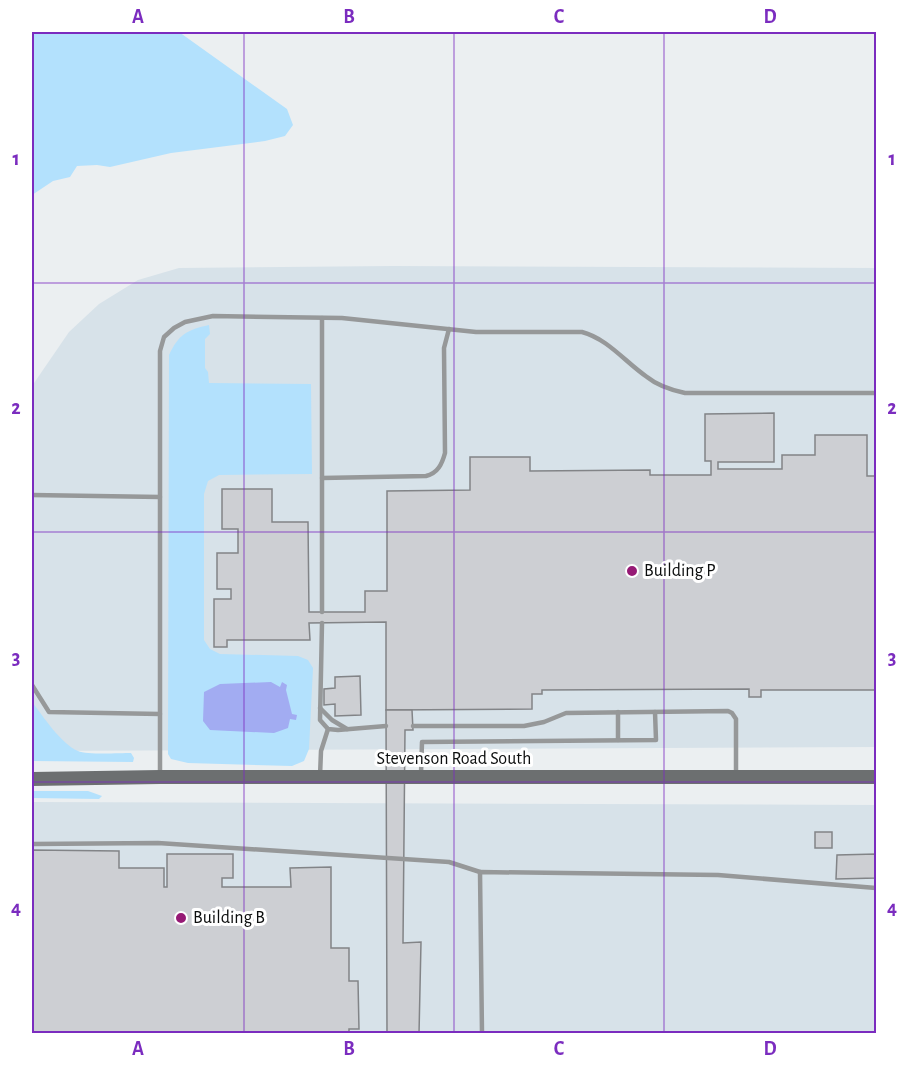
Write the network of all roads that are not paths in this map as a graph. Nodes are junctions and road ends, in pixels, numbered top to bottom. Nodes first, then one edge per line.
1 (322, 318) junction
2 (449, 329) junction
3 (876, 393) edge
4 (322, 478) junction
5 (32, 495) edge
6 (160, 497) junction
7 (322, 612) dead end
8 (322, 623) dead end
9 (32, 685) edge
10 (320, 708) junction
11 (618, 712) junction
12 (655, 712) junction
13 (160, 714) junction
14 (386, 726) dead end
15 (412, 726) dead end
16 (328, 729) junction
17 (347, 729) junction
18 (618, 740) junction
19 (160, 777) junction
20 (320, 777) junction
21 (421, 777) junction
22 (736, 777) junction
23 (876, 777) edge
24 (32, 778) edge
25 (32, 844) edge
26 (480, 872) junction
27 (876, 888) edge
28 (482, 1034) edge

1 - 2 lane
1 - 4 lane
1 - 6 lane
2 - 3 lane
2 - 4 lane
4 - 7 lane
5 - 6 lane
6 - 13 lane
8 - 10 lane
9 - 13 lane
10 - 16 lane
10 - 17 lane
11 - 12 lane
11 - 15 lane
11 - 18 lane
12 - 18 lane
12 - 22 lane
13 - 19 lane
14 - 17 lane
16 - 17 lane
16 - 20 lane
18 - 21 lane
19 - 20 main road, Stevenson Road South
19 - 24 main road, Stevenson Road South
20 - 21 main road, Stevenson Road South
21 - 22 main road, Stevenson Road South
22 - 23 main road, Stevenson Road South
25 - 26 lane
26 - 27 lane
26 - 28 lane

